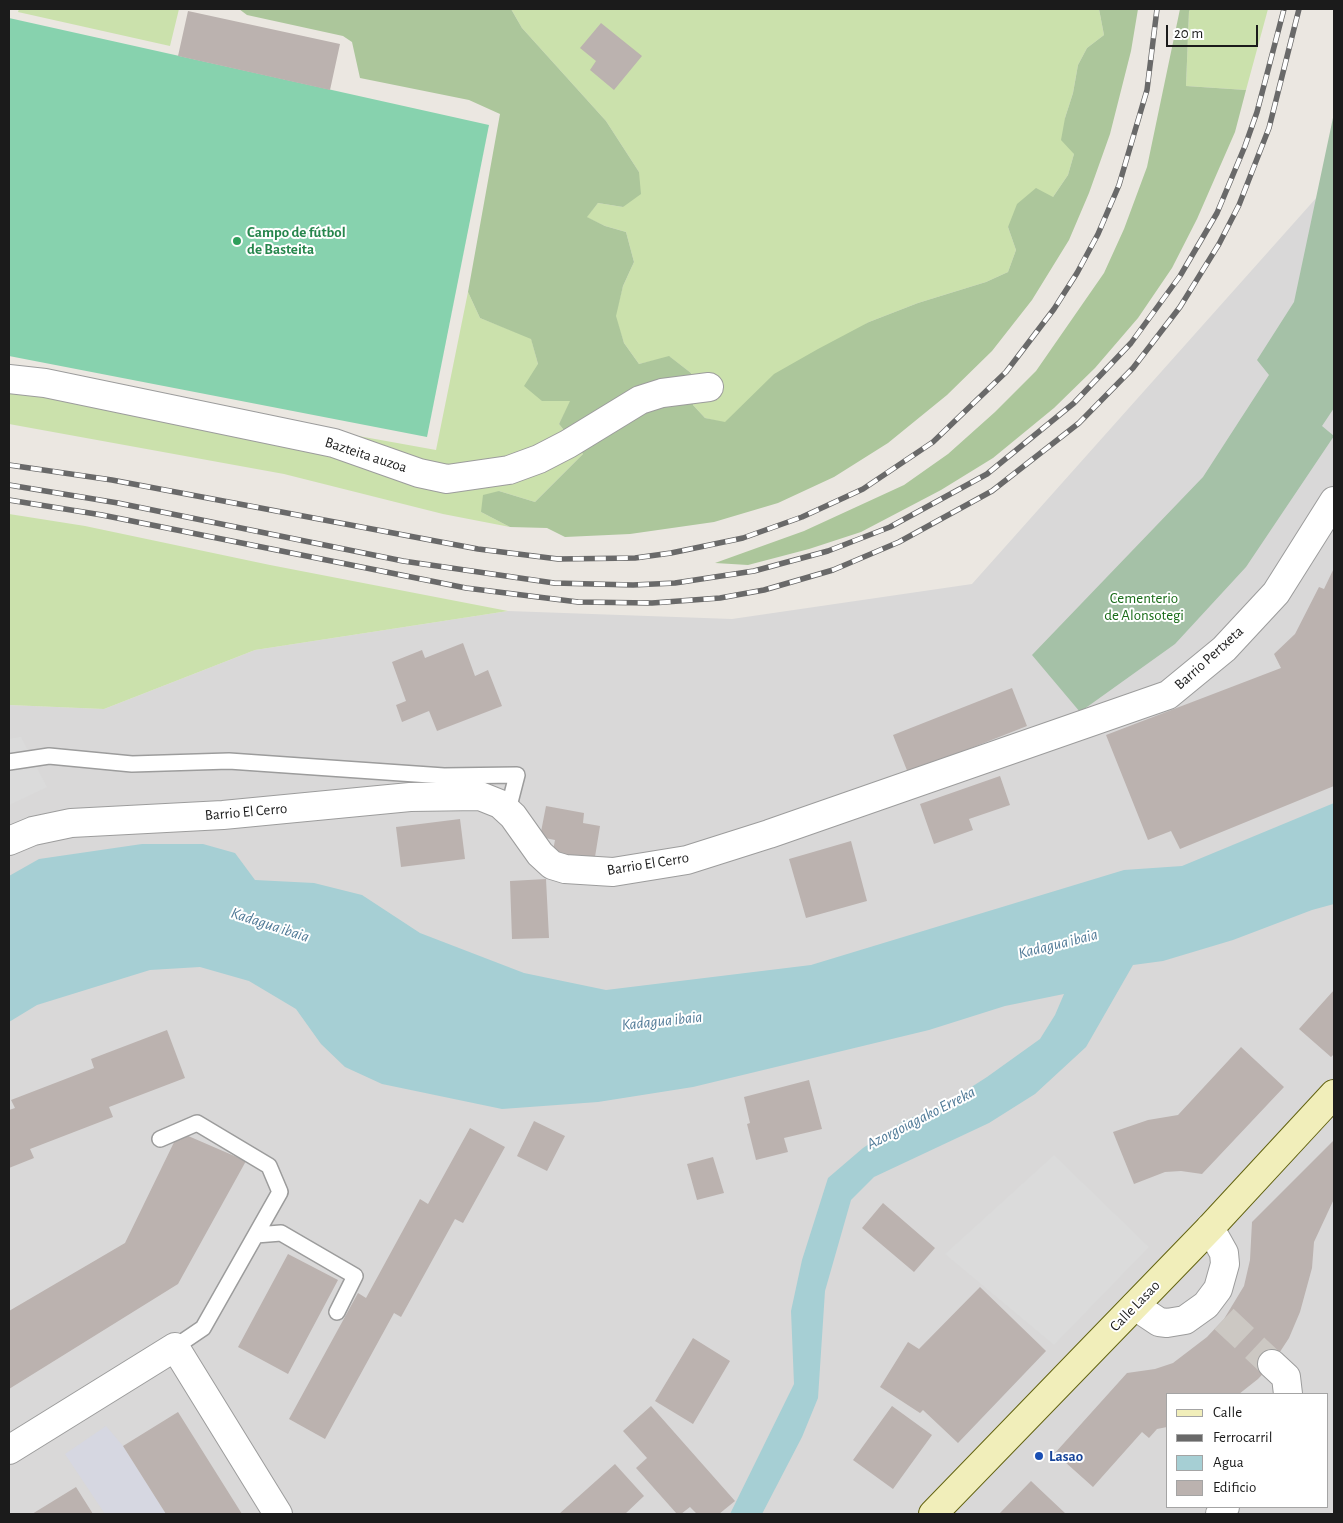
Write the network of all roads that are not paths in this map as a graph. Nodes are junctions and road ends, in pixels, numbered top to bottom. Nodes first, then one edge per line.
1 (9, 379) edge
2 (708, 387) dead end
3 (1334, 501) edge
4 (1057, 735) joint
5 (9, 762) edge
6 (508, 810) junction
7 (9, 841) edge
8 (1334, 1094) edge
9 (160, 1139) dead end
10 (1210, 1228) junction
11 (256, 1235) junction
12 (1135, 1306) junction
13 (337, 1312) dead end
14 (175, 1347) junction
15 (1272, 1364) tunnel mouth
16 (1288, 1393) edge
17 (9, 1450) edge
18 (278, 1514) edge
19 (933, 1514) edge

1 - 2 street, Bazteita auzoa
3 - 4 street, Barrio Pertxeta
4 - 6 street, Barrio El Cerro
5 - 6 lane
6 - 7 street, Barrio El Cerro
8 - 10 street, Calle Lasao
9 - 11 lane
10 - 12 street, Calle Lasao
10 - 12 street
11 - 13 lane
11 - 14 lane
12 - 19 street, Calle Lasao
14 - 17 street
14 - 18 street
15 - 16 street

